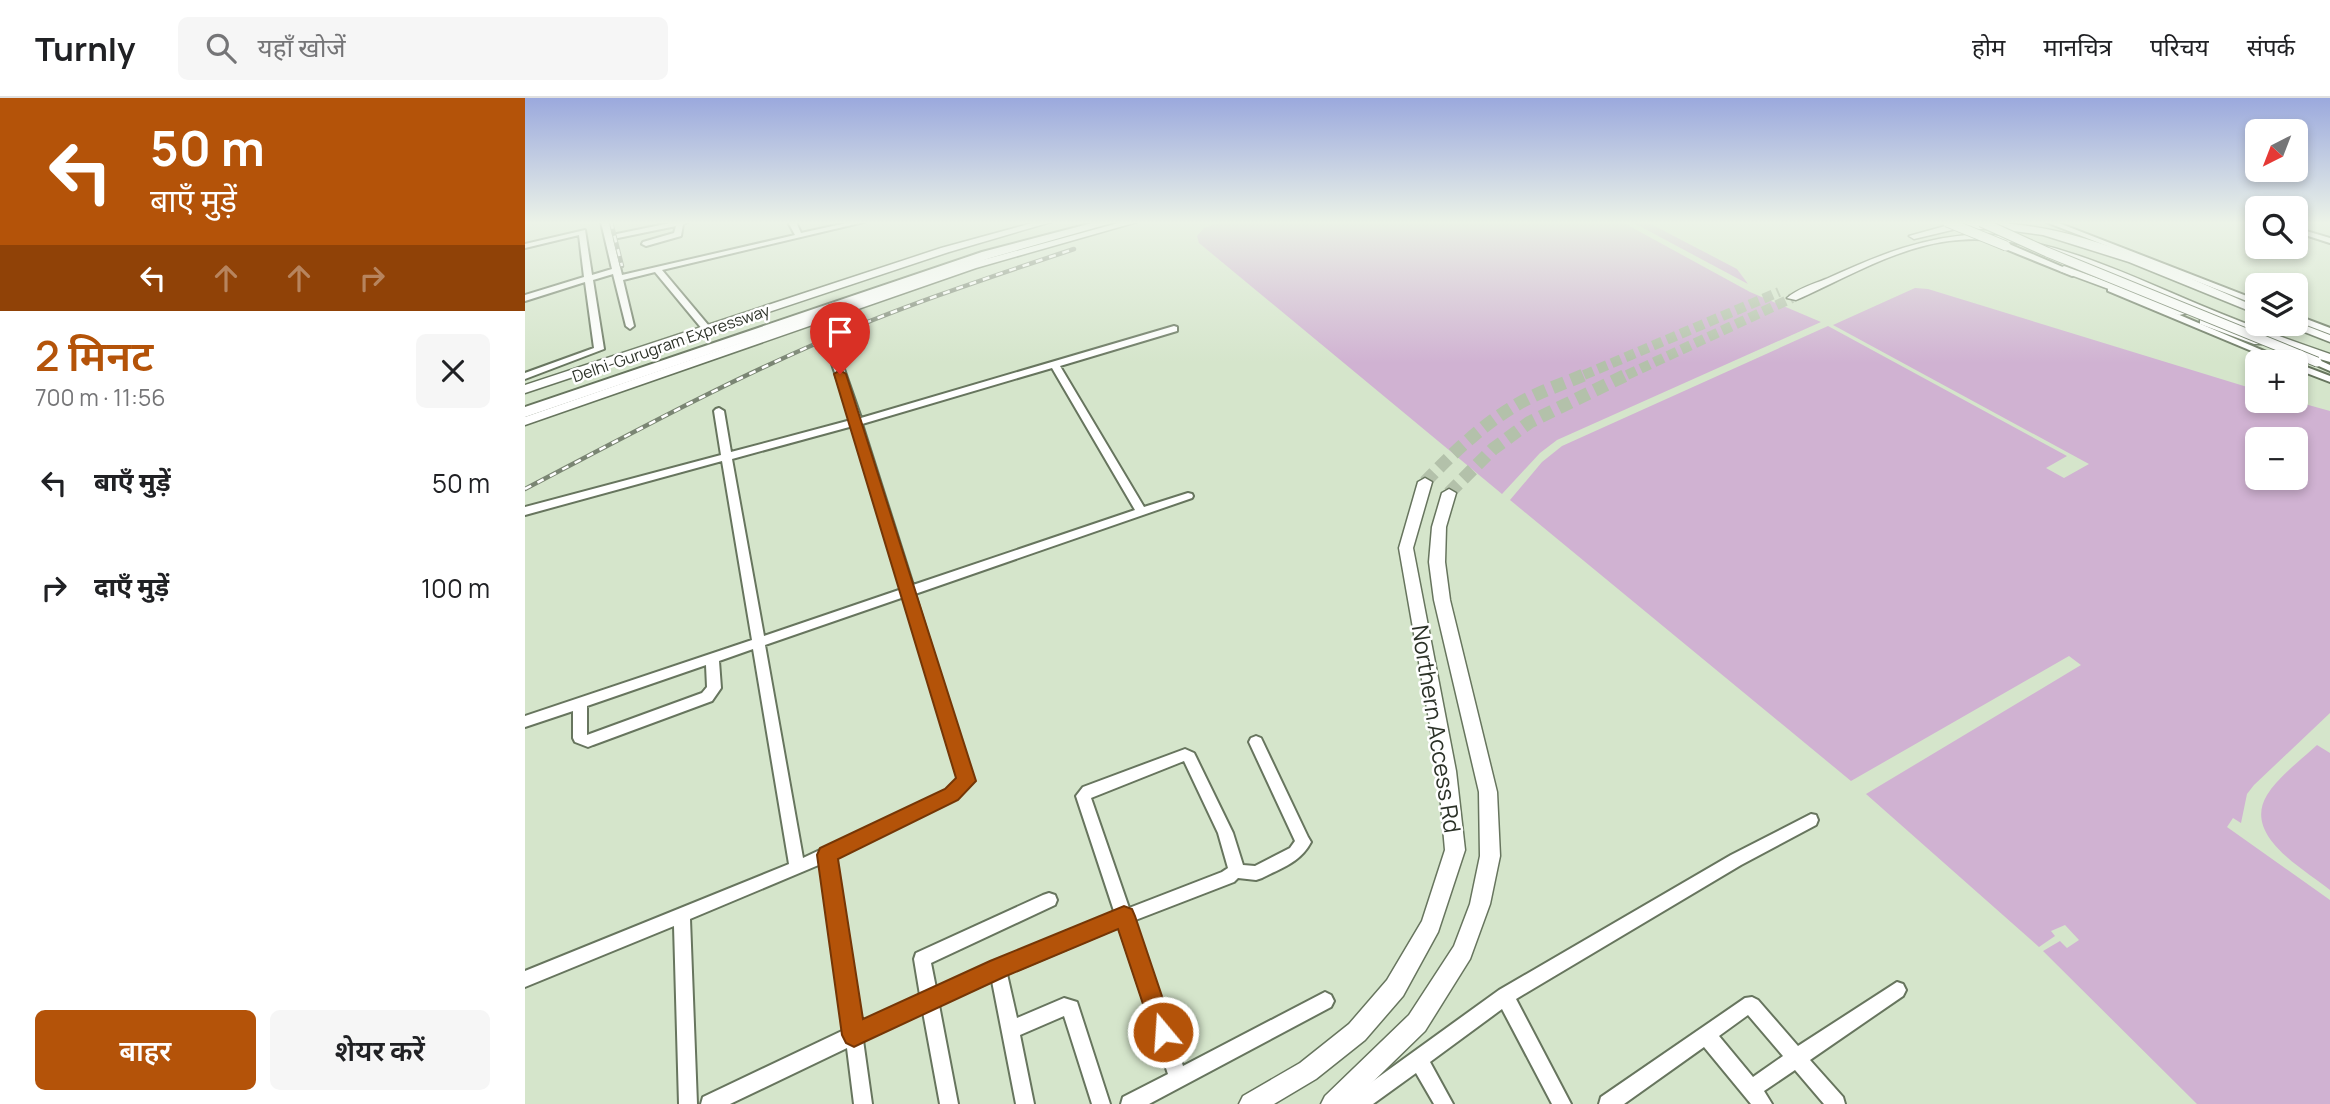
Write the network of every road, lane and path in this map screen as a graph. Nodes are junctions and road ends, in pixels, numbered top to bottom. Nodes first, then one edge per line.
1 (586, 269) edge
2 (617, 269) edge
3 (661, 269) edge
4 (887, 269) edge
5 (912, 269) edge
6 (945, 269) edge
7 (964, 269) edge
8 (1835, 269) edge
9 (1864, 269) edge
10 (2064, 269) joint
11 (2090, 269) edge
12 (2105, 269) edge
13 (2152, 269) edge
14 (2170, 269) edge
15 (657, 270) junction
16 (618, 274) junction
17 (587, 279) junction
18 (1779, 292) tunnel mouth
19 (525, 298) edge
20 (1791, 298) tunnel mouth
21 (2245, 298) edge
22 (2245, 306) edge
23 (2308, 324) edge
24 (630, 326) dead end
25 (706, 328) junction
26 (2308, 328) edge
27 (1174, 329) dead end
28 (2328, 333) edge
29 (832, 349) dead end
30 (2256, 350) edge
31 (2326, 361) edge
32 (1054, 364) junction
33 (2308, 371) edge
34 (525, 376) edge
35 (2330, 379) edge
36 (525, 389) edge
37 (525, 399) edge
38 (719, 411) dead end
39 (525, 412) edge
40 (525, 421) edge
41 (857, 422) junction
42 (728, 457) junction
43 (1425, 482) tunnel mouth
44 (1449, 493) tunnel mouth
45 (1188, 496) dead end
46 (1140, 510) junction
47 (525, 512) edge
48 (909, 589) junction
49 (759, 640) junction
50 (712, 657) junction
51 (580, 703) junction
52 (525, 722) edge
53 (1256, 742) dead end
54 (1811, 820) dead end
55 (827, 855) junction
56 (797, 868) junction
57 (1236, 872) junction
58 (1049, 900) dead end
59 (682, 915) junction
60 (1124, 916) junction
61 (998, 969) junction
62 (525, 979) edge
63 (1896, 990) dead end
64 (1505, 996) junction
65 (928, 1000) junction
66 (1325, 1001) dead end
67 (1010, 1030) junction
68 (1706, 1034) junction
69 (854, 1035) junction
70 (1796, 1057) junction
71 (1418, 1059) junction
72 (1178, 1078) junction
73 (1751, 1089) junction
74 (1261, 1102) edge
75 (1613, 1102) edge
76 (688, 1104) edge
77 (710, 1104) edge
78 (863, 1104) edge
79 (949, 1104) edge
80 (1025, 1104) edge
81 (1101, 1104) edge
82 (1130, 1104) edge
83 (1333, 1104) edge
84 (1358, 1104) edge
85 (1444, 1104) edge
86 (1562, 1104) edge
87 (1763, 1104) edge
88 (1836, 1104) edge

1 - 17 street
2 - 16 street
3 - 15 street
4 - 25 main road
5 - 37 highway, Delhi-Gurugram Expressway
6 - 39 highway, Delhi-Gurugram Expressway
7 - 40 main road
8 - 18 main road
9 - 20 main road
10 - 30 street
10 - 31 main road
11 - 31 street, bridge
12 - 31 main road
13 - 22 main road
14 - 21 street
15 - 16 street
15 - 25 street
16 - 17 street
16 - 24 street
17 - 19 street
17 - 34 street
23 - 28 street
25 - 36 main road
26 - 28 main road
27 - 32 street
29 - 41 street
32 - 41 street
32 - 46 street
33 - 35 street
38 - 42 street
41 - 42 street
41 - 48 street
42 - 47 street
42 - 49 street
43 - 74 main road, Northern Access Rd
44 - 83 main road, Northern Access Rd
45 - 46 street
46 - 48 street
48 - 49 street
48 - 55 street
49 - 50 street
49 - 56 street
50 - 51 street
50 - 51 street
51 - 52 street
53 - 57 street
54 - 64 street
55 - 56 street
55 - 69 street
56 - 59 street
57 - 60 street
57 - 60 street
58 - 65 street
59 - 62 street
59 - 76 street
60 - 61 street
60 - 72 street
61 - 65 street
61 - 67 street
63 - 70 street
64 - 71 street
64 - 86 street
65 - 69 street
65 - 79 street
66 - 72 street
67 - 80 street
67 - 81 street
68 - 70 street
68 - 73 street
68 - 75 street
69 - 77 street
69 - 78 street
70 - 73 street
70 - 88 street
71 - 84 street
71 - 85 street
72 - 82 street
73 - 87 street

